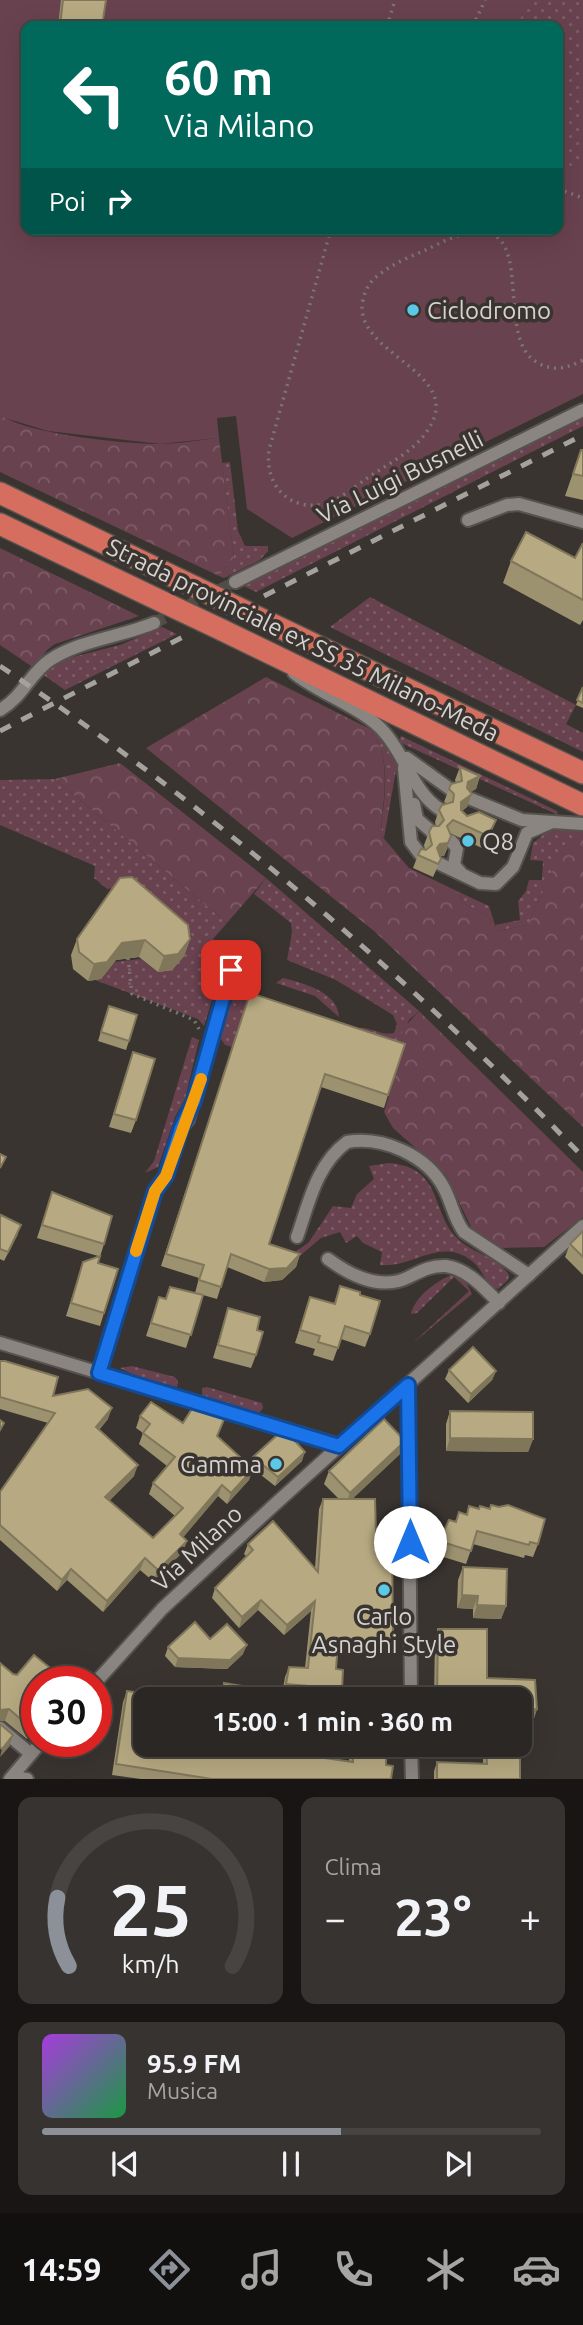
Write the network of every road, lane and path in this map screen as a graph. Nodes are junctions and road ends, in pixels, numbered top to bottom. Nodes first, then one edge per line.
1 (394, 0) edge
2 (485, 0) edge
3 (388, 21) edge
4 (475, 21) edge
5 (563, 190) edge
6 (583, 198) edge
7 (329, 235) edge
8 (454, 235) edge
9 (490, 235) edge
10 (583, 360) edge
11 (583, 410) edge
12 (0, 494) edge
13 (468, 520) dead end
14 (583, 522) edge
15 (0, 524) edge
16 (235, 582) tunnel mouth
17 (154, 623) tunnel mouth
18 (262, 650) junction
19 (0, 710) edge
20 (394, 745) junction
21 (583, 773) edge
22 (450, 789) edge
23 (471, 799) edge
24 (583, 805) edge
25 (441, 810) edge
26 (502, 813) junction
27 (476, 816) edge
28 (550, 823) junction
29 (583, 824) edge
30 (430, 831) edge
31 (451, 841) edge
32 (419, 854) edge
33 (440, 864) edge
34 (466, 876) junction
35 (128, 958) edge
36 (231, 970) dead end
37 (211, 1034) junction
38 (583, 1226) edge
39 (298, 1237) dead end
40 (328, 1258) dead end
41 (529, 1275) junction
42 (499, 1303) junction
43 (0, 1343) edge
44 (99, 1373) junction
45 (408, 1385) junction
46 (339, 1446) junction
47 (111, 1666) edge
48 (411, 1687) edge
49 (0, 1728) edge
50 (21, 1746) edge
51 (28, 1757) edge
52 (411, 1757) edge
53 (11, 1778) edge
54 (27, 1779) edge
55 (412, 1779) edge

1 - 3 path
2 - 4 path
5 - 6 path
7 - 8 path
9 - 10 path
11 - 16 street, Via Luigi Busnelli
12 - 21 highway, Strada provinciale ex SS 35 Milano-Meda, bridge
13 - 14 street
15 - 18 highway, Strada provinciale ex SS 35 Milano-Meda, bridge
17 - 19 street
18 - 20 street
18 - 24 highway, Strada provinciale ex SS 35 Milano-Meda
20 - 22 street
20 - 25 street
20 - 30 street
20 - 32 street
23 - 26 street
26 - 27 street
26 - 28 street
28 - 29 street
28 - 34 street
31 - 34 street
33 - 34 street
35 - 37 path
36 - 37 street
37 - 44 street
38 - 41 street, Via Milano
39 - 41 street
40 - 42 street
41 - 42 street, Via Milano
42 - 45 street, Via Milano
43 - 44 street
44 - 46 street
45 - 46 street, Via Milano
45 - 48 street
46 - 47 street, Via Milano
49 - 50 street
51 - 53 street
52 - 55 street
53 - 54 street

